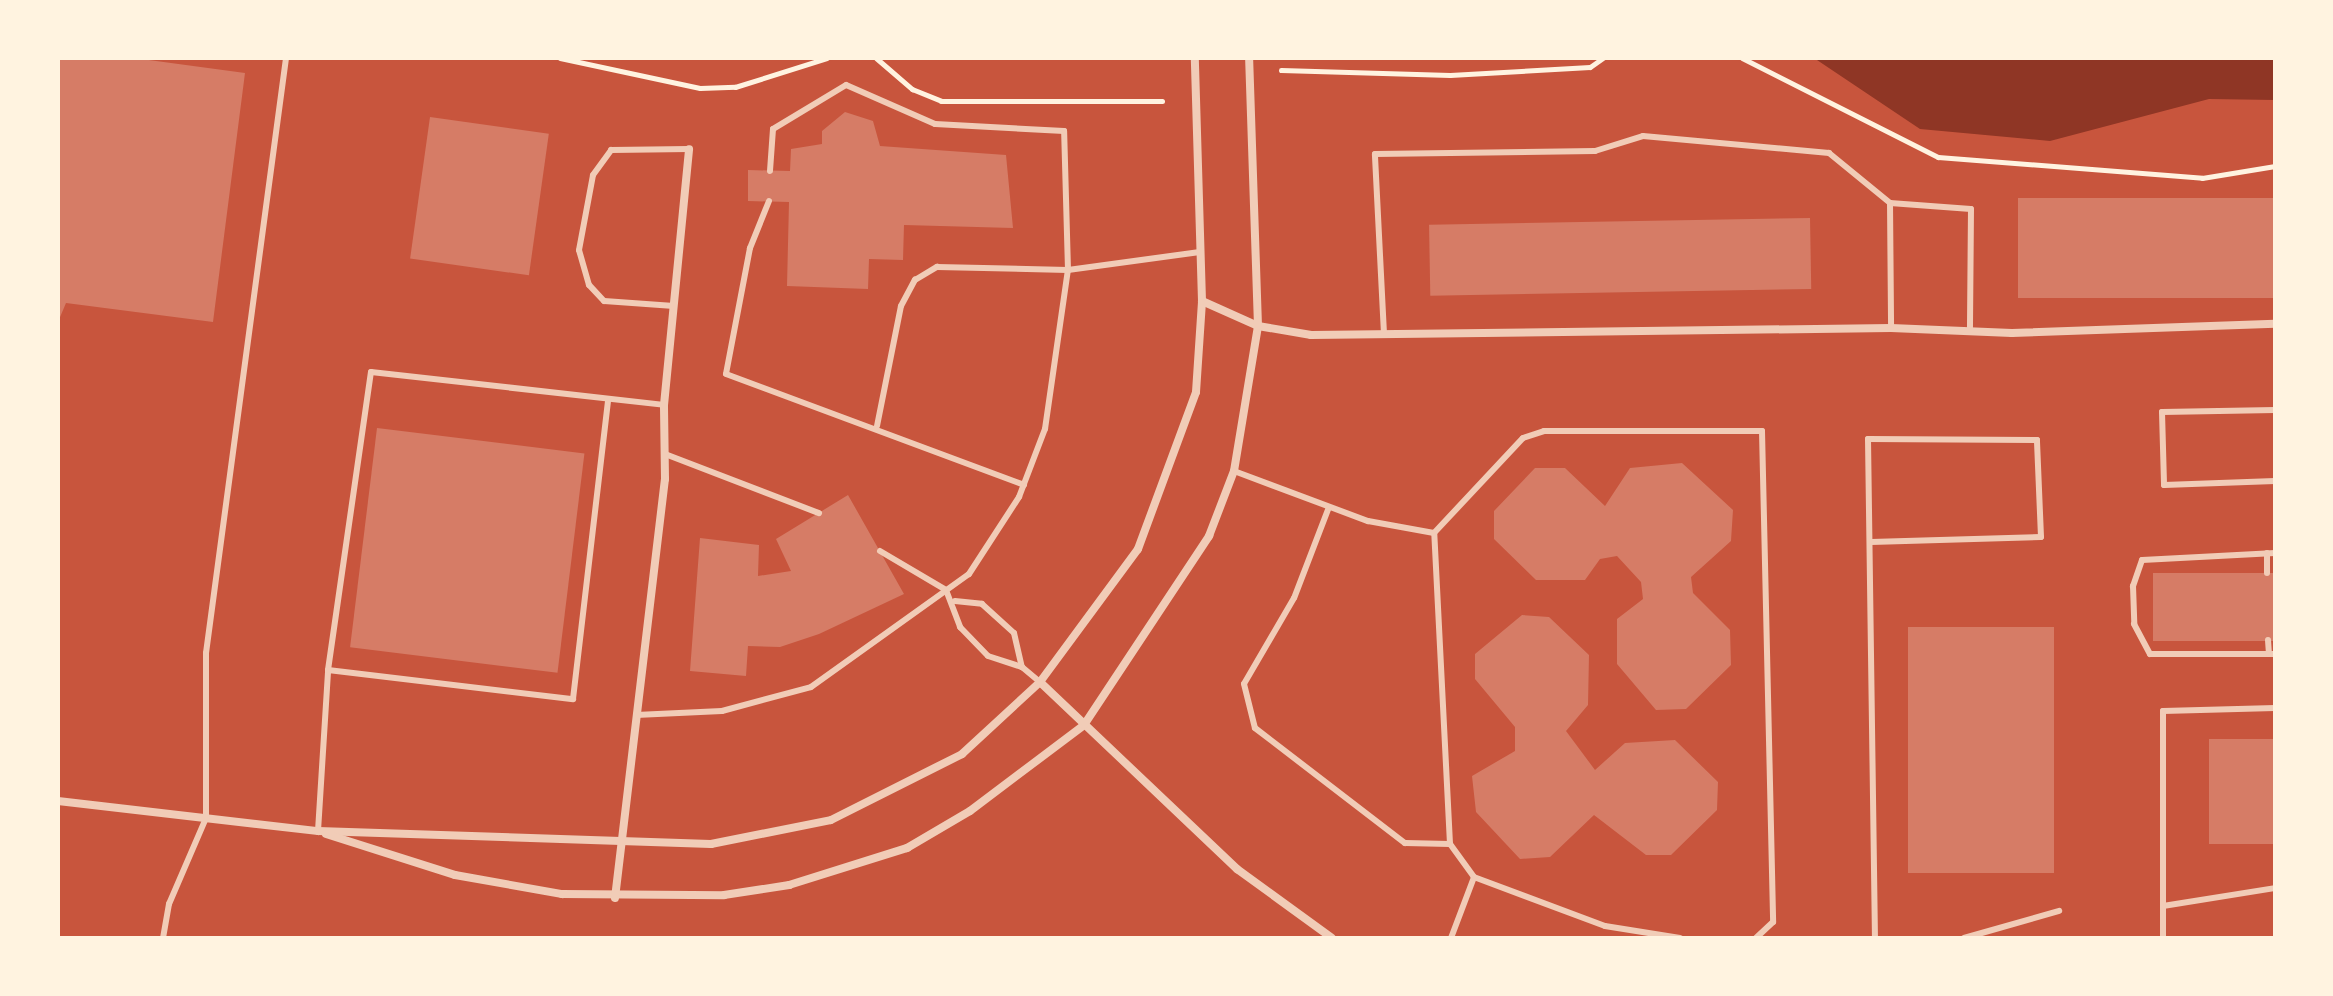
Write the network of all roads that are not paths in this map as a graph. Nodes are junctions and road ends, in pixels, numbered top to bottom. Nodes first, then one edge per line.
1 (286, 58) edge
2 (1195, 58) edge
3 (1249, 58) edge
4 (689, 149) joint
5 (770, 171) dead end
6 (769, 201) dead end
7 (1890, 203) junction
8 (1200, 252) junction
9 (1068, 270) junction
10 (1202, 301) junction
11 (674, 306) junction
12 (2275, 324) edge
13 (1258, 326) junction
14 (1891, 328) junction
15 (1970, 331) junction
16 (1384, 334) junction
17 (608, 399) junction
18 (664, 405) junction
19 (2275, 410) edge
20 (877, 426) junction
21 (665, 454) junction
22 (1234, 471) junction
23 (2275, 481) edge
24 (1024, 485) junction
25 (1329, 507) junction
26 (819, 513) dead end
27 (1434, 533) junction
28 (1871, 542) junction
29 (880, 551) dead end
30 (2271, 553) edge
31 (2267, 573) dead end
32 (946, 590) junction
33 (955, 601) junction
34 (2268, 640) dead end
35 (2272, 654) edge
36 (1022, 667) junction
37 (328, 670) junction
38 (1040, 682) junction
39 (2275, 708) edge
40 (636, 715) junction
41 (1084, 725) junction
42 (58, 801) edge
43 (206, 818) junction
44 (318, 831) junction
45 (620, 842) junction
46 (1450, 844) junction
47 (1474, 877) junction
48 (2275, 888) edge
49 (615, 898) junction
50 (2163, 906) junction
51 (2059, 911) dead end
52 (163, 938) edge
53 (1332, 938) edge
54 (1451, 938) edge
55 (1680, 938) edge
56 (1756, 938) edge
57 (1875, 938) edge
58 (1964, 938) edge
59 (2163, 938) edge

1 - 43 lane
2 - 8 street
3 - 13 street
4 - 11 street
4 - 11 lane
5 - 9 lane
6 - 20 lane
7 - 14 lane
7 - 15 lane
7 - 16 lane
8 - 9 lane
8 - 10 street
9 - 20 lane
9 - 24 lane
10 - 13 street
10 - 38 street
11 - 18 street
12 - 15 street
13 - 16 street
13 - 22 street
14 - 15 street
14 - 16 street
17 - 18 lane
17 - 37 lane
17 - 37 lane
18 - 21 street
19 - 23 lane
20 - 24 lane
21 - 26 lane
21 - 40 street
22 - 25 lane
22 - 41 street
24 - 32 lane
25 - 27 lane
25 - 46 lane
27 - 46 lane
27 - 56 lane
28 - 28 lane
28 - 57 lane
29 - 32 lane
30 - 31 lane
30 - 35 lane
32 - 33 lane
32 - 40 lane
33 - 36 lane
33 - 36 lane
34 - 35 lane
36 - 38 lane
37 - 44 lane
38 - 41 street
38 - 45 street
39 - 50 lane
40 - 45 street
41 - 49 street
41 - 53 street
42 - 43 street
43 - 44 street
43 - 52 lane
44 - 45 street
44 - 49 street
45 - 49 street
46 - 47 lane
47 - 54 lane
47 - 55 lane
48 - 50 lane
50 - 59 lane
51 - 58 lane

